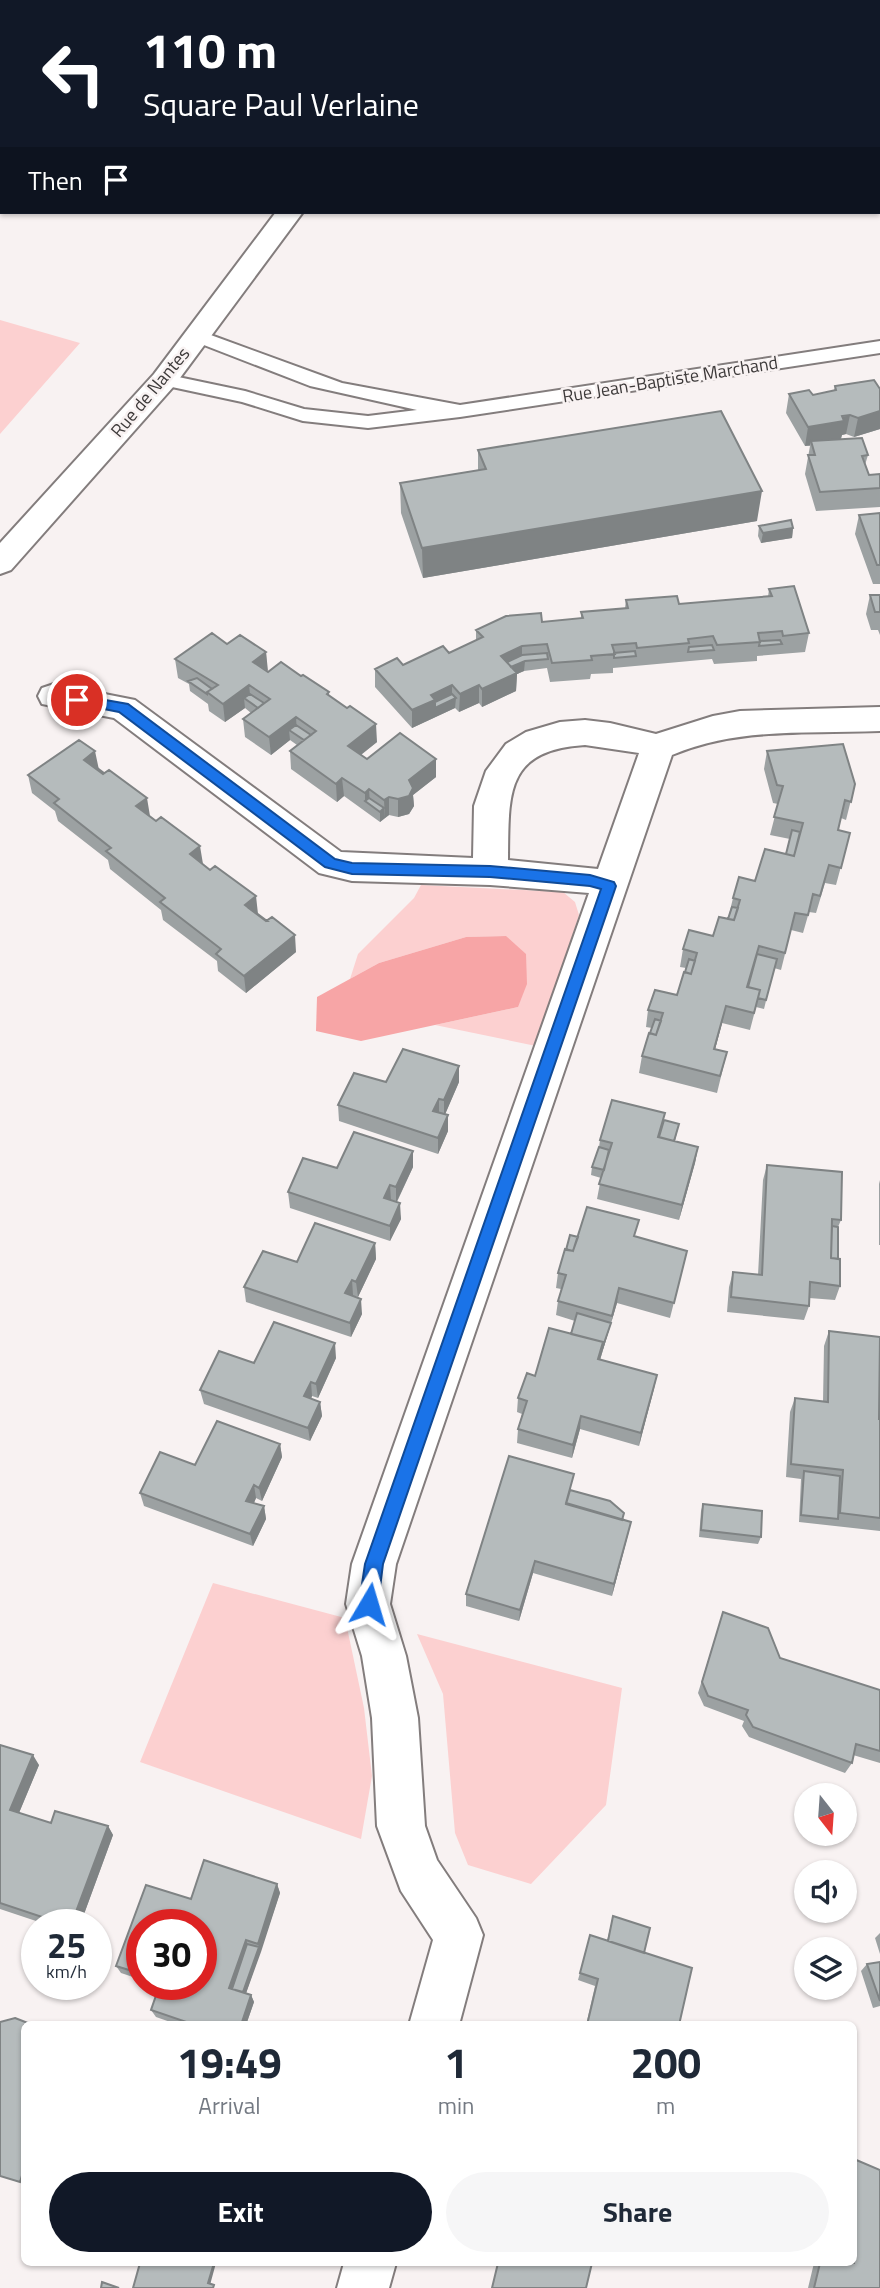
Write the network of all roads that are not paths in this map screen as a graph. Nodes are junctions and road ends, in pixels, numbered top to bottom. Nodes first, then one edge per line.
1 (288, 214) edge
2 (197, 336) junction
3 (880, 347) edge
4 (164, 380) junction
5 (460, 411) junction
6 (0, 563) edge
7 (54, 696) dead end
8 (880, 719) edge
9 (658, 747) junction
10 (490, 872) junction
11 (609, 886) junction
12 (436, 2021) edge
13 (369, 2266) edge
14 (363, 2288) edge

1 - 2 street, Rue de Nantes
2 - 4 street, Rue de Nantes
2 - 5 lane
3 - 5 lane, Rue Jean-Baptiste Marchand
4 - 5 lane, Rue Jean-Baptiste Marchand
4 - 6 street, Rue de Nantes
7 - 10 street
8 - 9 street
9 - 10 street
9 - 11 street
10 - 11 street
11 - 12 street
13 - 14 street

